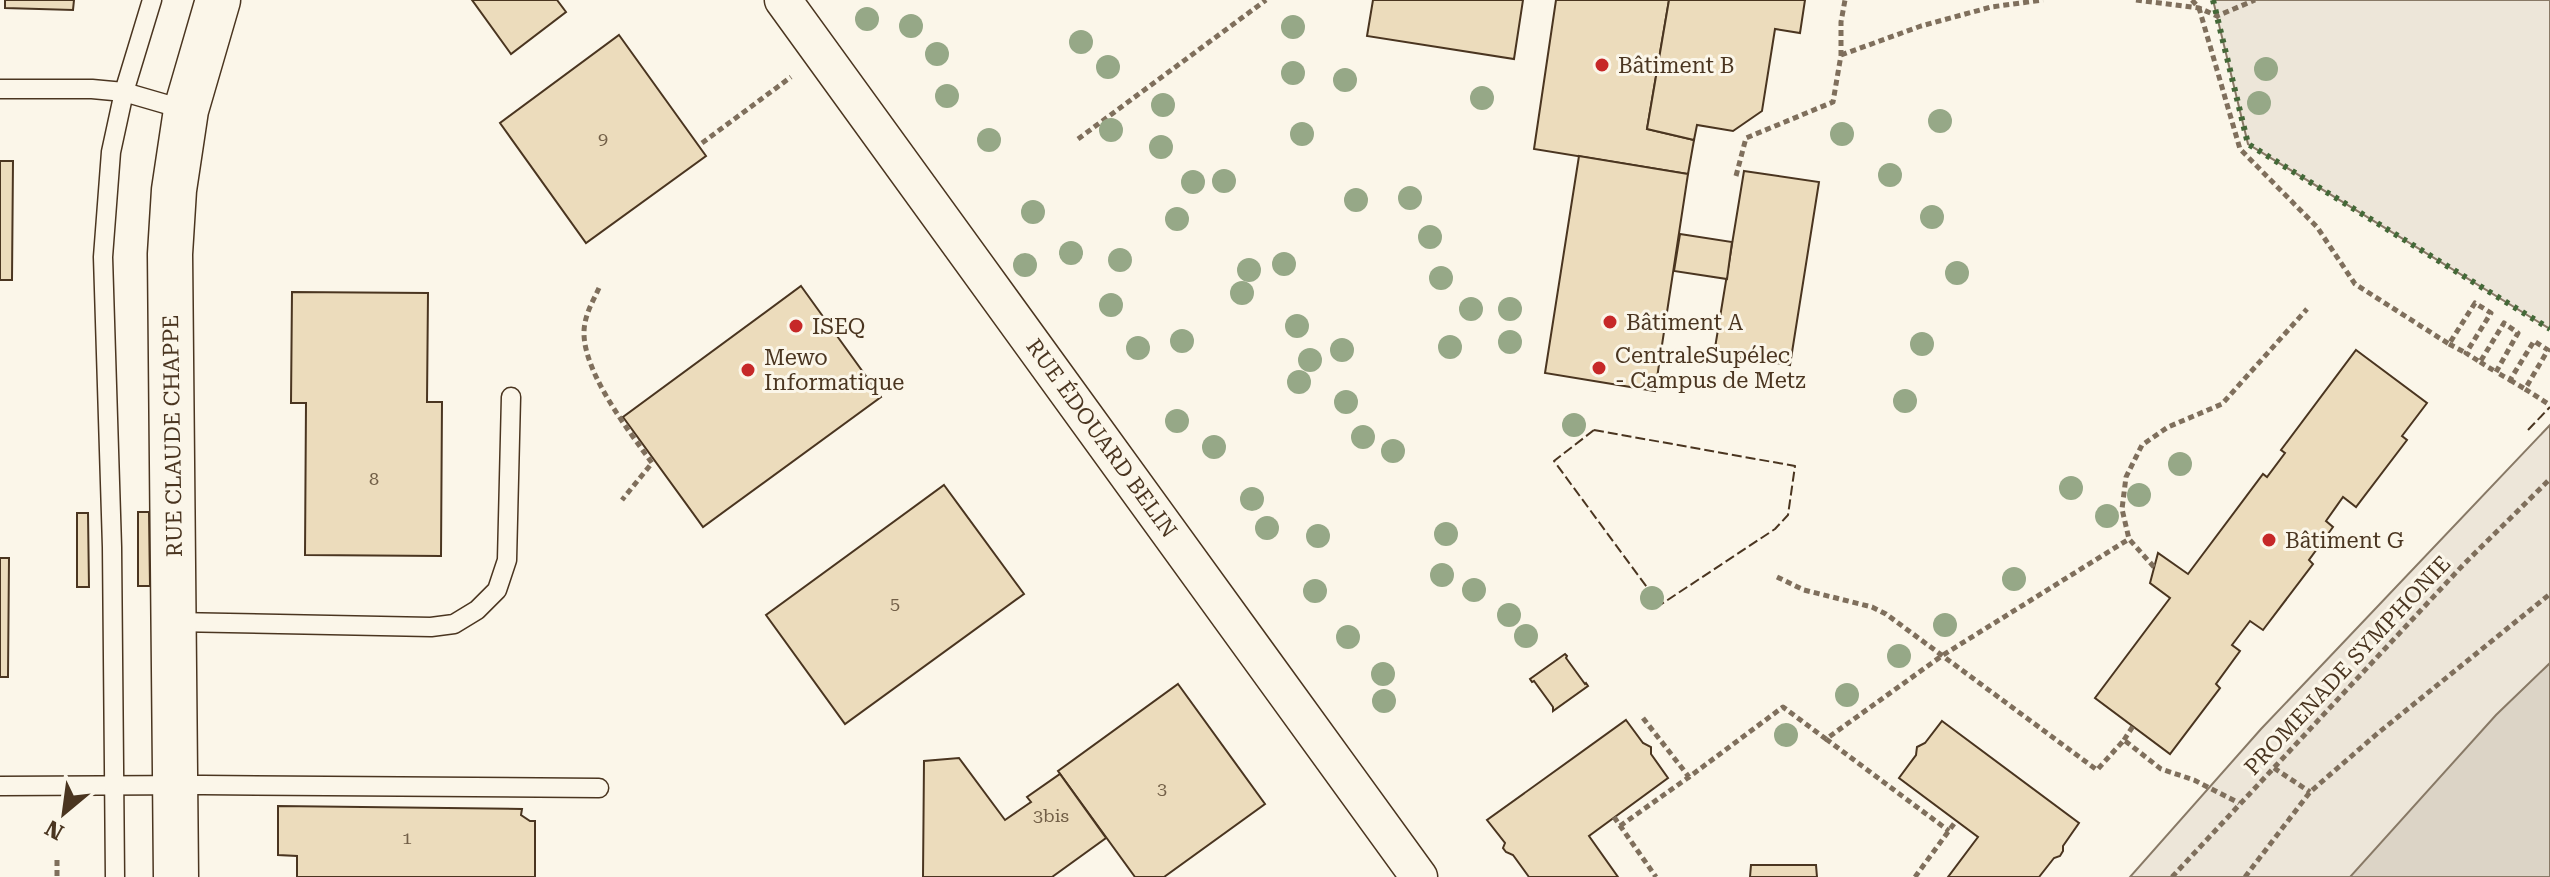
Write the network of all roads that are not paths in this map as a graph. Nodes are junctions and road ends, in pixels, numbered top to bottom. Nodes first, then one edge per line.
1 (152, 0) edge
2 (218, 0) edge
3 (783, 0) edge
4 (0, 89) edge
5 (124, 92) junction
6 (186, 110) junction
7 (511, 397) dead end
8 (174, 622) junction
9 (114, 785) junction
10 (175, 785) junction
11 (0, 786) edge
12 (599, 788) dead end
13 (115, 877) edge
14 (176, 877) edge
15 (1419, 877) edge

1 - 5 lane
2 - 6 street, RUE CLAUDE CHAPPE
3 - 15 street, RUE ÉDOUARD BELIN
4 - 5 lane
5 - 6 lane
5 - 9 lane
6 - 8 street, RUE CLAUDE CHAPPE
7 - 8 lane
8 - 10 street, RUE CLAUDE CHAPPE
9 - 10 lane
9 - 11 lane
9 - 13 lane
10 - 12 lane
10 - 14 street, RUE CLAUDE CHAPPE

